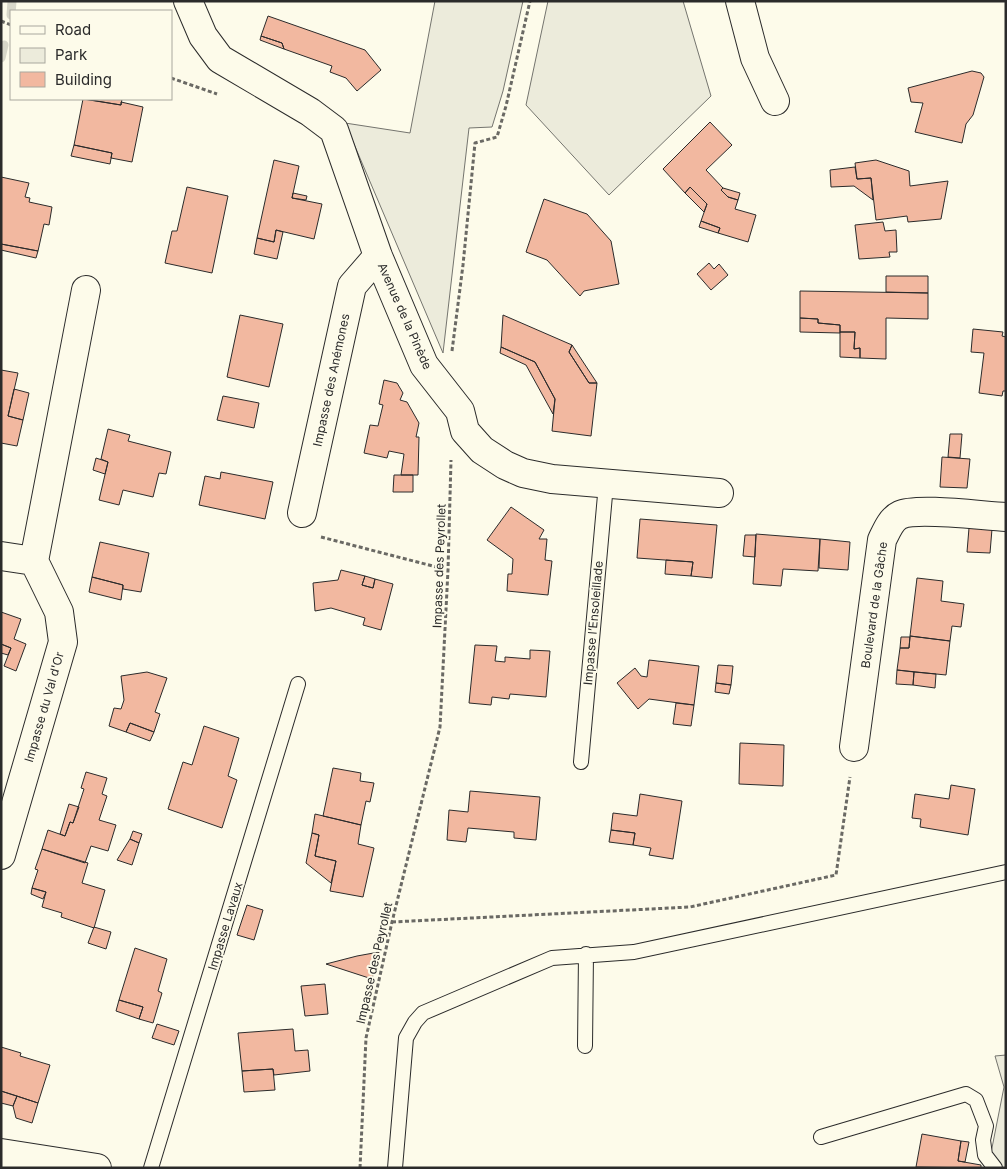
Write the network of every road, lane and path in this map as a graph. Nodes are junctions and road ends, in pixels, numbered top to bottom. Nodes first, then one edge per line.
1 (188, 1) edge
2 (530, 1) edge
3 (740, 1) edge
4 (775, 100) dead end
5 (378, 256) junction
6 (86, 290) dead end
7 (452, 352) dead end
8 (465, 431) junction
9 (606, 484) junction
10 (719, 493) dead end
11 (302, 513) joint
12 (1006, 517) edge
13 (1, 556) edge
14 (34, 562) junction
15 (448, 570) junction
16 (298, 684) dead end
17 (854, 747) joint
18 (581, 762) dead end
19 (1, 855) edge
20 (1006, 872) edge
21 (392, 922) junction
22 (586, 954) junction
23 (585, 1046) dead end
24 (822, 1137) dead end
25 (1, 1153) edge
26 (97, 1168) edge
27 (151, 1168) edge
28 (360, 1168) edge
29 (395, 1168) edge
30 (995, 1168) edge

1 - 5 street, Avenue de la Pinède
2 - 7 path
3 - 4 street
5 - 8 street, Avenue de la Pinède
5 - 11 street, Impasse des Anémones
6 - 14 street
8 - 9 street, Avenue de la Pinède
8 - 15 path, Impasse des Peyrollet
9 - 10 street, Avenue de la Pinède
9 - 18 lane, Impasse l’Ensoleillade
11 - 15 path
12 - 17 street, Boulevard de la Gâche
13 - 14 street
14 - 19 street, Impasse du Val d'Or
15 - 21 path, Impasse des Peyrollet
16 - 27 lane, Impasse Lavaux
17 - 21 path
20 - 22 lane
21 - 28 path, Impasse des Peyrollet
22 - 23 lane
22 - 29 lane
24 - 30 lane
25 - 26 street

